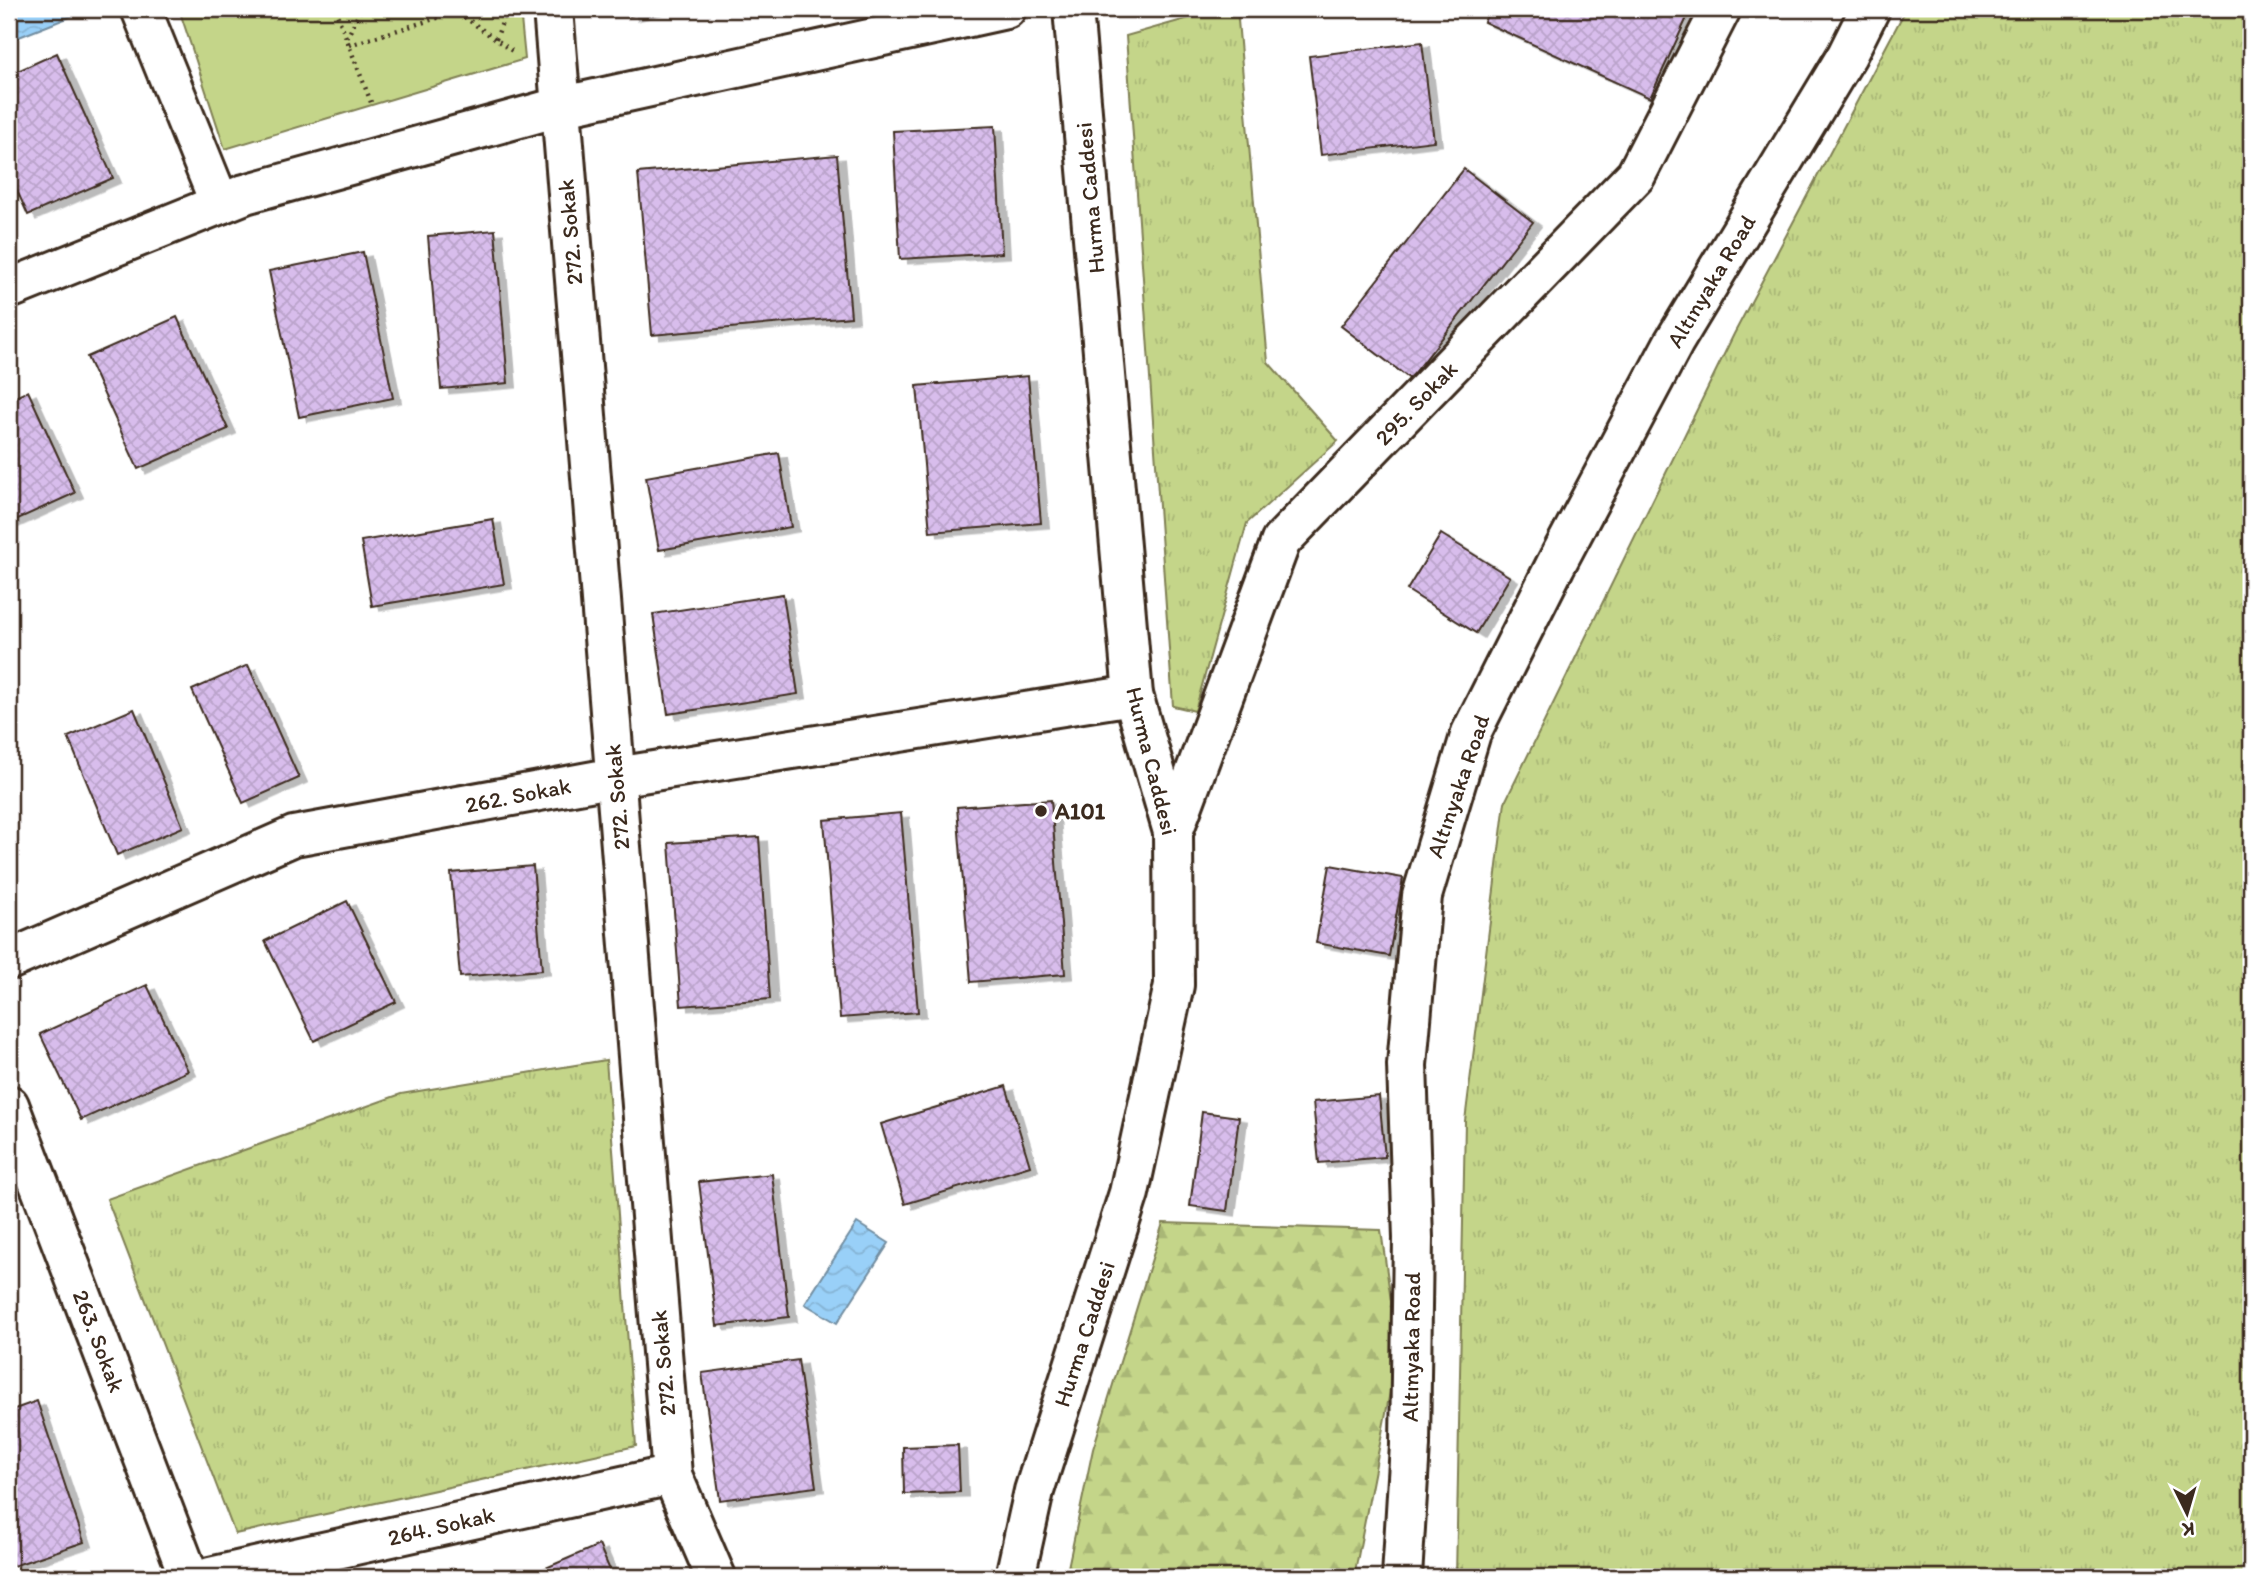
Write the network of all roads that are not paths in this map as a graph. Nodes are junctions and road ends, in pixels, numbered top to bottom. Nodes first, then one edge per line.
1 (141, 9) edge
2 (552, 9) edge
3 (1006, 9) edge
4 (1073, 9) edge
5 (1721, 9) edge
6 (1870, 9) edge
7 (559, 107) junction
8 (220, 204) junction
9 (9, 289) edge
10 (1133, 695) junction
11 (616, 777) junction
12 (1173, 832) junction
13 (9, 960) edge
14 (9, 1105) edge
15 (672, 1475) junction
16 (189, 1577) edge
17 (210, 1577) edge
18 (716, 1577) edge
19 (1015, 1577) edge
20 (1402, 1577) edge

1 - 8 street
2 - 7 street, 272. Sokak
3 - 7 street
4 - 10 street, Hurma Caddesi
5 - 12 street, 295. Sokak
6 - 20 street, Altınyaka Road
7 - 8 street
7 - 11 street, 272. Sokak
8 - 9 street
10 - 11 street, 262. Sokak
10 - 12 street, Hurma Caddesi
11 - 13 street, 262. Sokak
11 - 15 street, 272. Sokak
12 - 19 street, Hurma Caddesi
14 - 16 street, 263. Sokak
15 - 17 street, 264. Sokak
15 - 18 street, 272. Sokak

